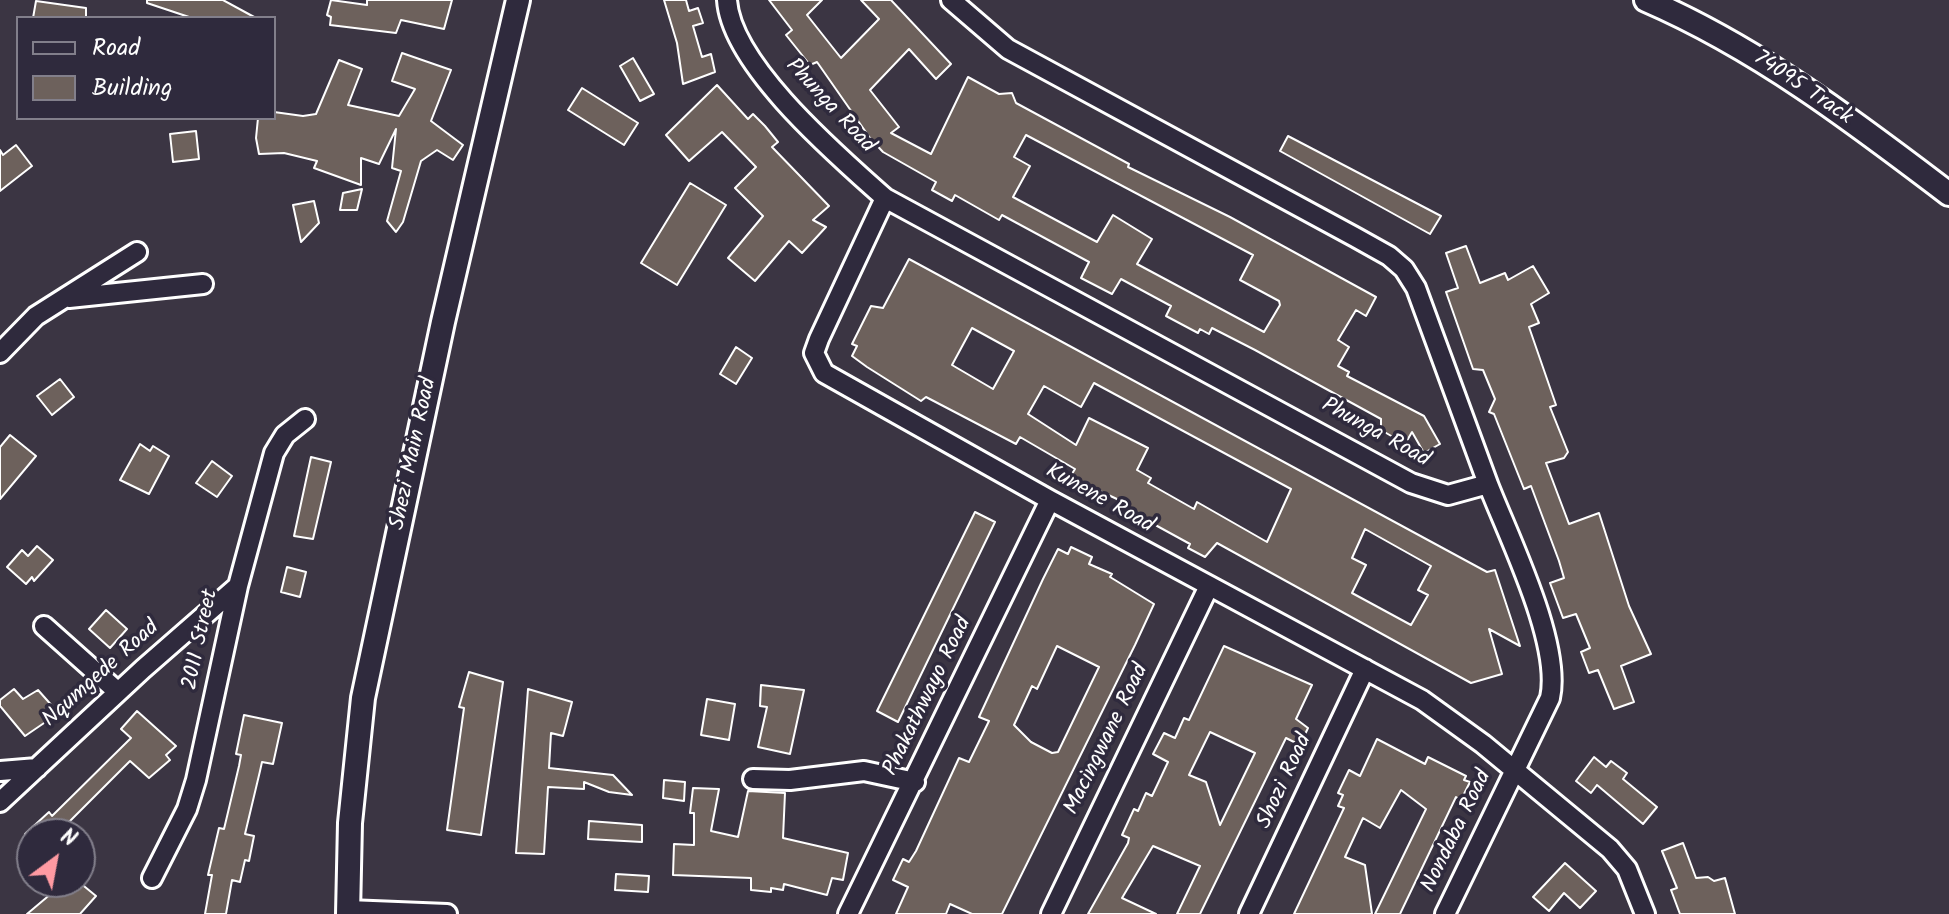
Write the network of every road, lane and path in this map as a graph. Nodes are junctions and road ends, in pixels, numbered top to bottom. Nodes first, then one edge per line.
1 (518, 0) edge
2 (727, 0) edge
3 (951, 0) edge
4 (1646, 0) edge
5 (1949, 194) edge
6 (885, 198) junction
7 (137, 252) dead end
8 (203, 284) dead end
9 (63, 299) junction
10 (0, 353) edge
11 (305, 419) dead end
12 (1488, 484) junction
13 (1050, 500) junction
14 (238, 586) junction
15 (1209, 586) junction
16 (44, 626) dead end
17 (1365, 669) junction
18 (118, 692) junction
19 (37, 768) junction
20 (0, 771) edge
21 (1514, 771) junction
22 (753, 779) dead end
23 (915, 782) junction
24 (0, 802) edge
25 (152, 878) dead end
26 (348, 912) edge
27 (447, 914) edge
28 (848, 914) edge
29 (1051, 914) edge
30 (1249, 914) edge
31 (1445, 914) edge
32 (1645, 914) edge

1 - 26 street, Shezi Main Road
2 - 6 street, Phunga Road
3 - 12 street
4 - 5 street, 74095 Track
6 - 12 street, Phunga Road
6 - 13 street, Kunene Road
7 - 9 street
8 - 9 street
9 - 10 street
11 - 14 street, 2011 Street
12 - 21 street
13 - 15 street, Kunene Road
13 - 23 street, Phakathwayo Road
14 - 18 street, Nqumgede Road
14 - 25 street, 2011 Street
15 - 17 street, Kunene Road
15 - 29 street, Macingwane Road
16 - 18 street
17 - 21 street, Kunene Road
17 - 30 street, Shozi Road
18 - 19 street, Nqumgede Road
19 - 20 street
19 - 24 street, Nqumgede Road
21 - 31 street, Nondaba Road
21 - 32 street, Kunene Road
22 - 23 street
23 - 28 street, Phakathwayo Road
26 - 27 street

